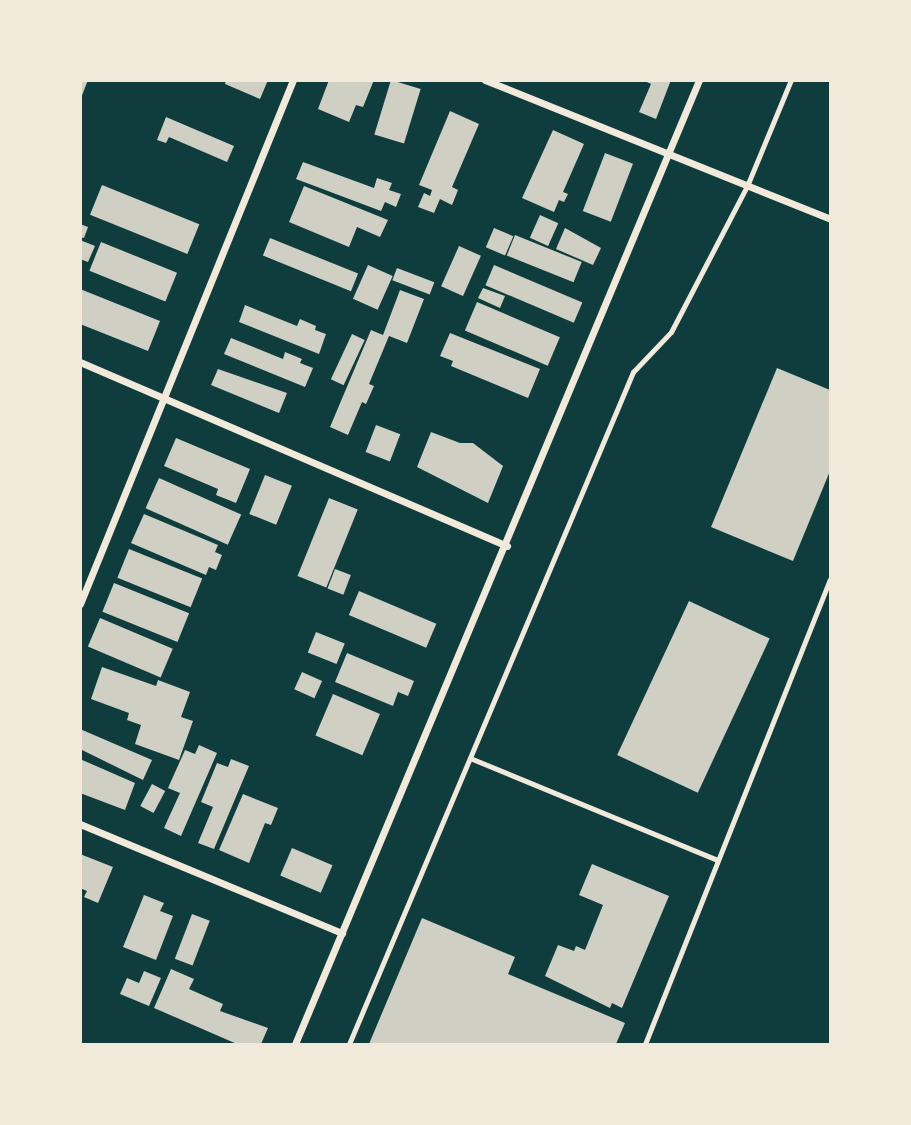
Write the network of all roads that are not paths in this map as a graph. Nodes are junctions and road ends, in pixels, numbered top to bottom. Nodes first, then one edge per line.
1 (293, 80) edge
2 (485, 80) edge
3 (699, 80) edge
4 (791, 80) edge
5 (669, 152) junction
6 (747, 186) junction
7 (831, 219) edge
8 (80, 362) edge
9 (164, 397) junction
10 (507, 546) junction
11 (831, 580) edge
12 (80, 604) edge
13 (470, 758) junction
14 (80, 824) edge
15 (718, 860) junction
16 (342, 933) junction
17 (295, 1045) edge
18 (349, 1045) edge
19 (645, 1045) edge

1 - 9 street
2 - 5 street
3 - 5 street
4 - 6 lane
5 - 6 street
5 - 10 street
6 - 7 street
6 - 13 lane
8 - 9 street
9 - 10 street
9 - 12 street
10 - 16 street
11 - 15 lane
13 - 15 lane
13 - 18 lane
14 - 16 street
15 - 19 lane
16 - 17 street

